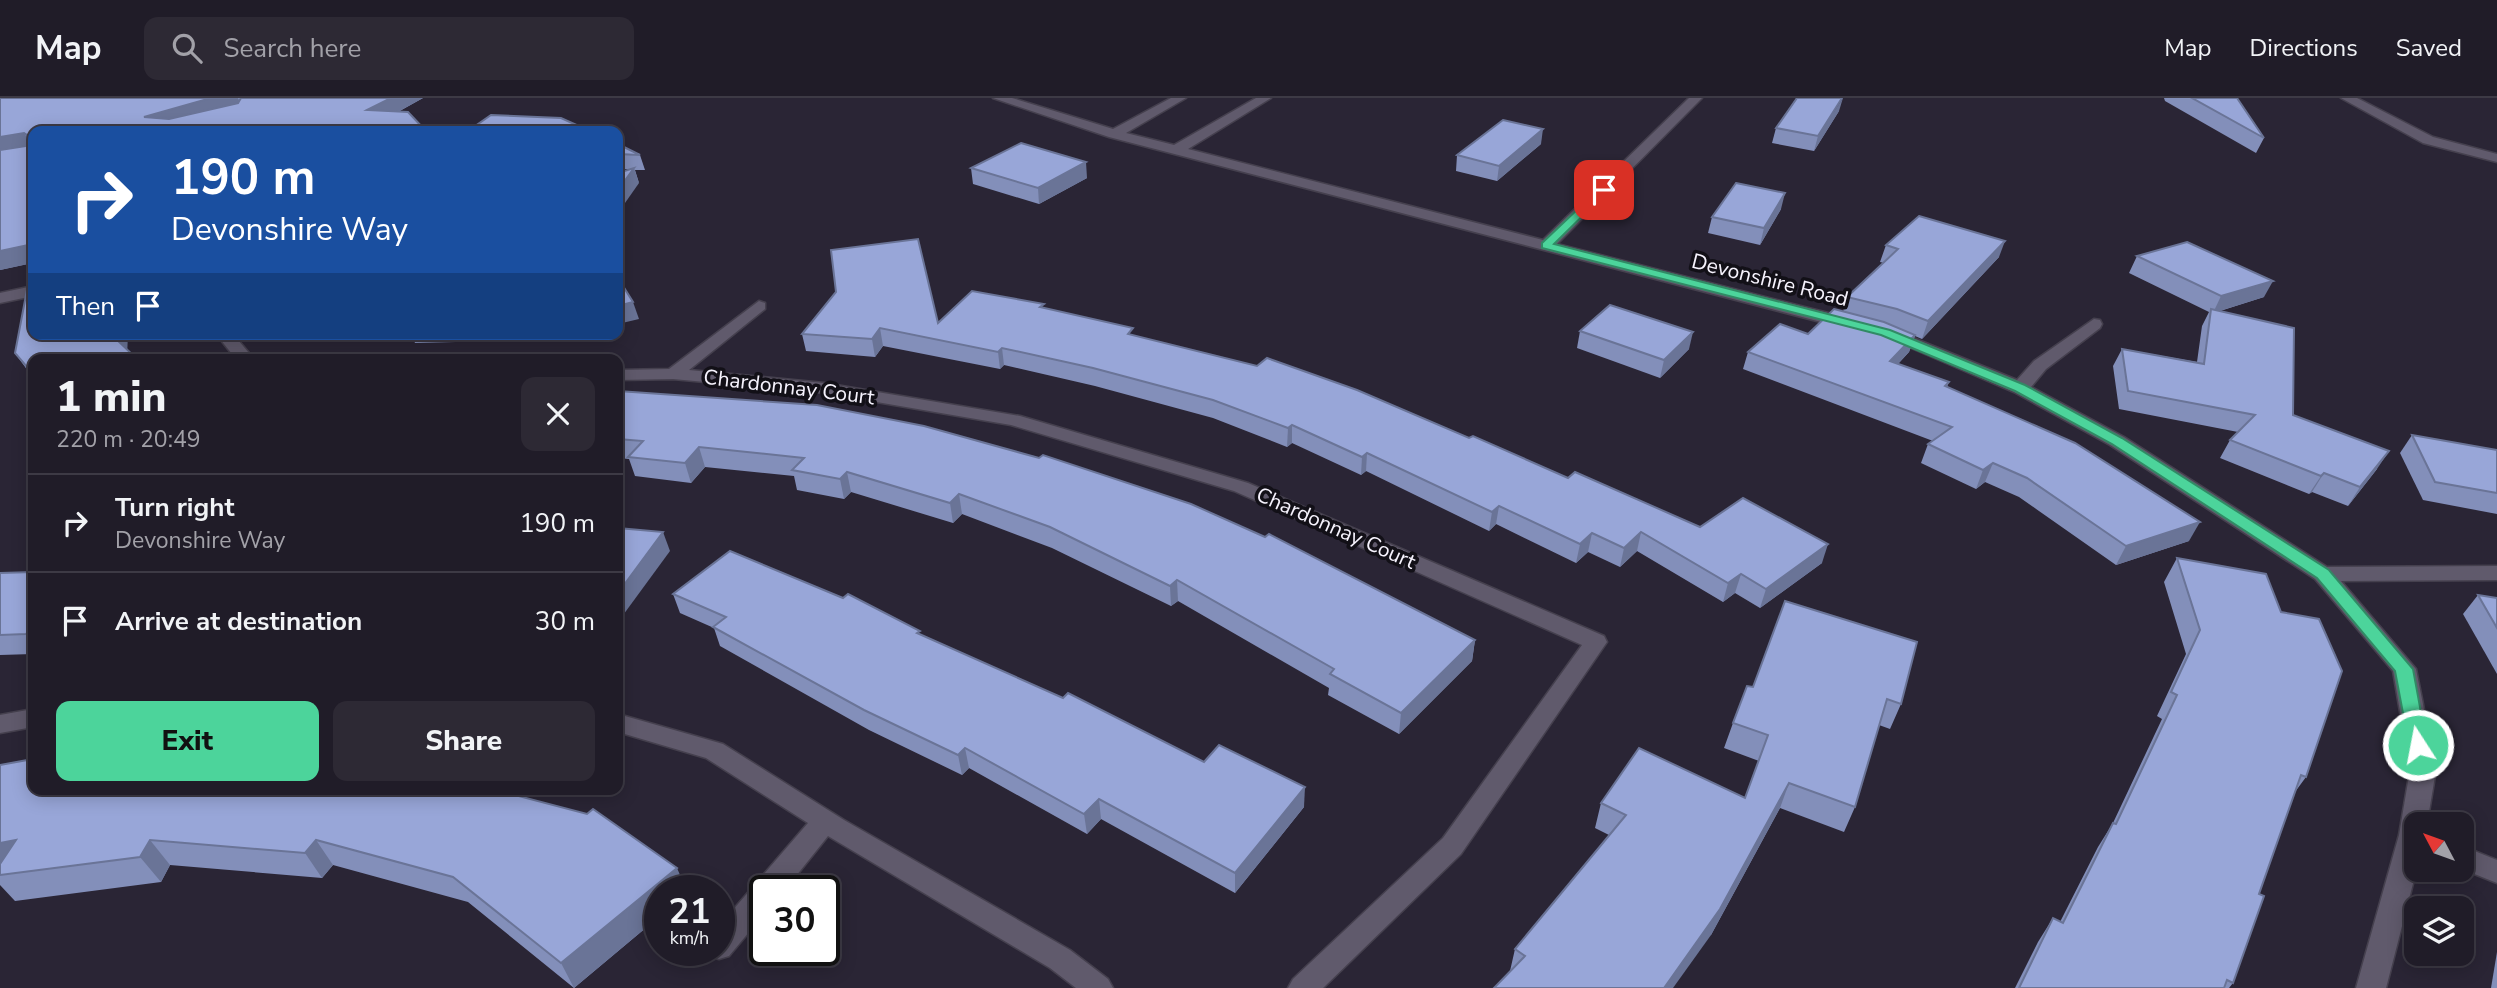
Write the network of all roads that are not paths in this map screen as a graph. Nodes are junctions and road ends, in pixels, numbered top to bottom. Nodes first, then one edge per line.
1 (999, 98) edge
2 (1180, 98) edge
3 (1265, 98) edge
4 (1696, 98) edge
5 (2347, 98) edge
6 (1114, 134) junction
7 (1176, 150) junction
8 (2497, 158) edge
9 (1546, 246) junction
10 (28, 292) edge
11 (0, 298) edge
12 (759, 306) dead end
13 (2094, 324) dead end
14 (229, 340) edge
15 (242, 354) edge
16 (673, 374) junction
17 (623, 375) edge
18 (2020, 388) junction
19 (2497, 573) edge
20 (2323, 574) junction
21 (28, 719) edge
22 (0, 723) edge
23 (623, 724) edge
24 (2417, 812) edge
25 (825, 821) junction
26 (2474, 862) edge
27 (2404, 871) edge
28 (2497, 872) edge
29 (780, 875) edge
30 (749, 912) edge
31 (735, 929) edge
32 (1098, 988) edge
33 (1303, 988) edge
34 (2371, 988) edge

1 - 6 street, Devonshire Road
2 - 6 street
3 - 7 street
4 - 9 street
5 - 8 street
6 - 7 street, Devonshire Road
7 - 9 street, Devonshire Road
9 - 18 street, Devonshire Road
10 - 11 street
12 - 16 street
13 - 18 street
14 - 15 street
16 - 17 street, Chardonnay Court
16 - 33 street, Chardonnay Court
18 - 20 street, Devonshire Road
19 - 20 street
20 - 24 street, Devonshire Road
21 - 22 street
23 - 25 street
25 - 29 street
25 - 32 street
26 - 28 street
27 - 34 street, Devonshire Road
30 - 31 street

